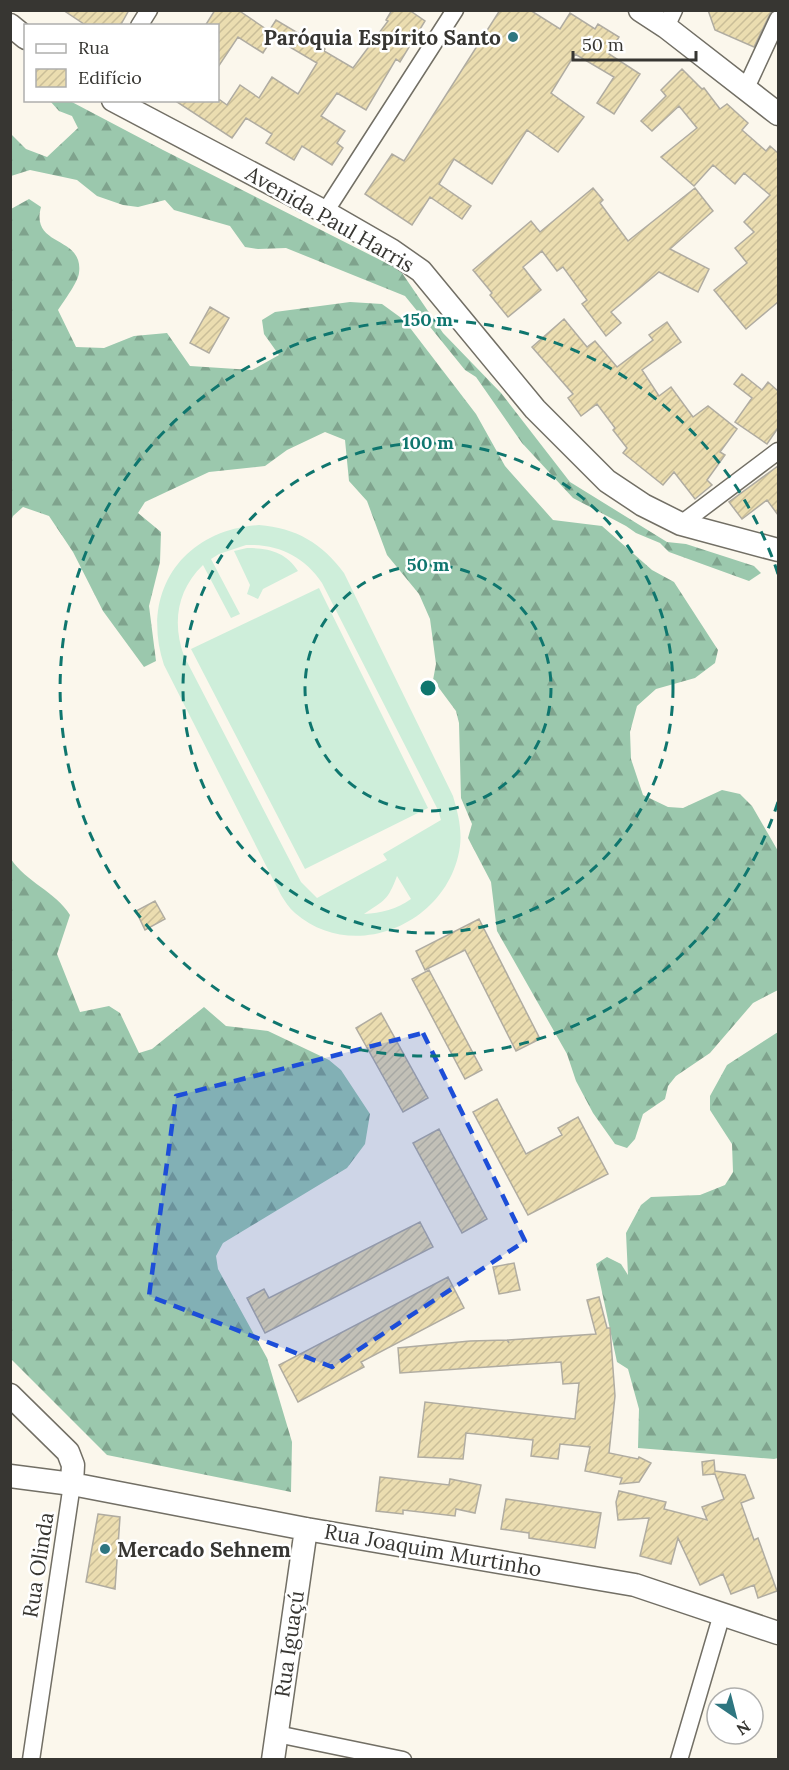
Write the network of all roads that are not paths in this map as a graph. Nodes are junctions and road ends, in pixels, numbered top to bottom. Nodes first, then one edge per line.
1 (149, 10) edge
2 (455, 10) edge
3 (640, 10) edge
4 (670, 19) edge
5 (778, 19) edge
6 (140, 24) edge
7 (10, 25) edge
8 (24, 36) edge
9 (746, 88) junction
10 (117, 102) edge
11 (778, 114) edge
12 (325, 212) junction
13 (778, 452) edge
14 (681, 524) junction
15 (778, 550) edge
16 (10, 1395) edge
17 (10, 1476) edge
18 (72, 1484) junction
19 (306, 1528) junction
20 (722, 1614) junction
21 (778, 1633) edge
22 (277, 1734) junction
23 (31, 1760) edge
24 (273, 1760) edge
25 (403, 1760) edge
26 (678, 1760) edge

1 - 6 street
2 - 12 street
3 - 4 main road
4 - 9 main road
5 - 9 street
7 - 8 main road
9 - 11 main road
10 - 12 main road, Avenida Paul Harris
12 - 14 main road, Avenida Paul Harris
13 - 14 street
14 - 15 main road, Avenida Paul Harris
16 - 18 main road
17 - 18 main road, Rua Joaquim Murtinho
18 - 19 main road, Rua Joaquim Murtinho
18 - 23 street, Rua Olinda
19 - 20 main road, Rua Joaquim Murtinho
19 - 22 main road, Rua Iguaçú
20 - 21 main road, Rua Joaquim Murtinho
20 - 26 street
22 - 24 main road, Rua Iguaçú
22 - 25 street

